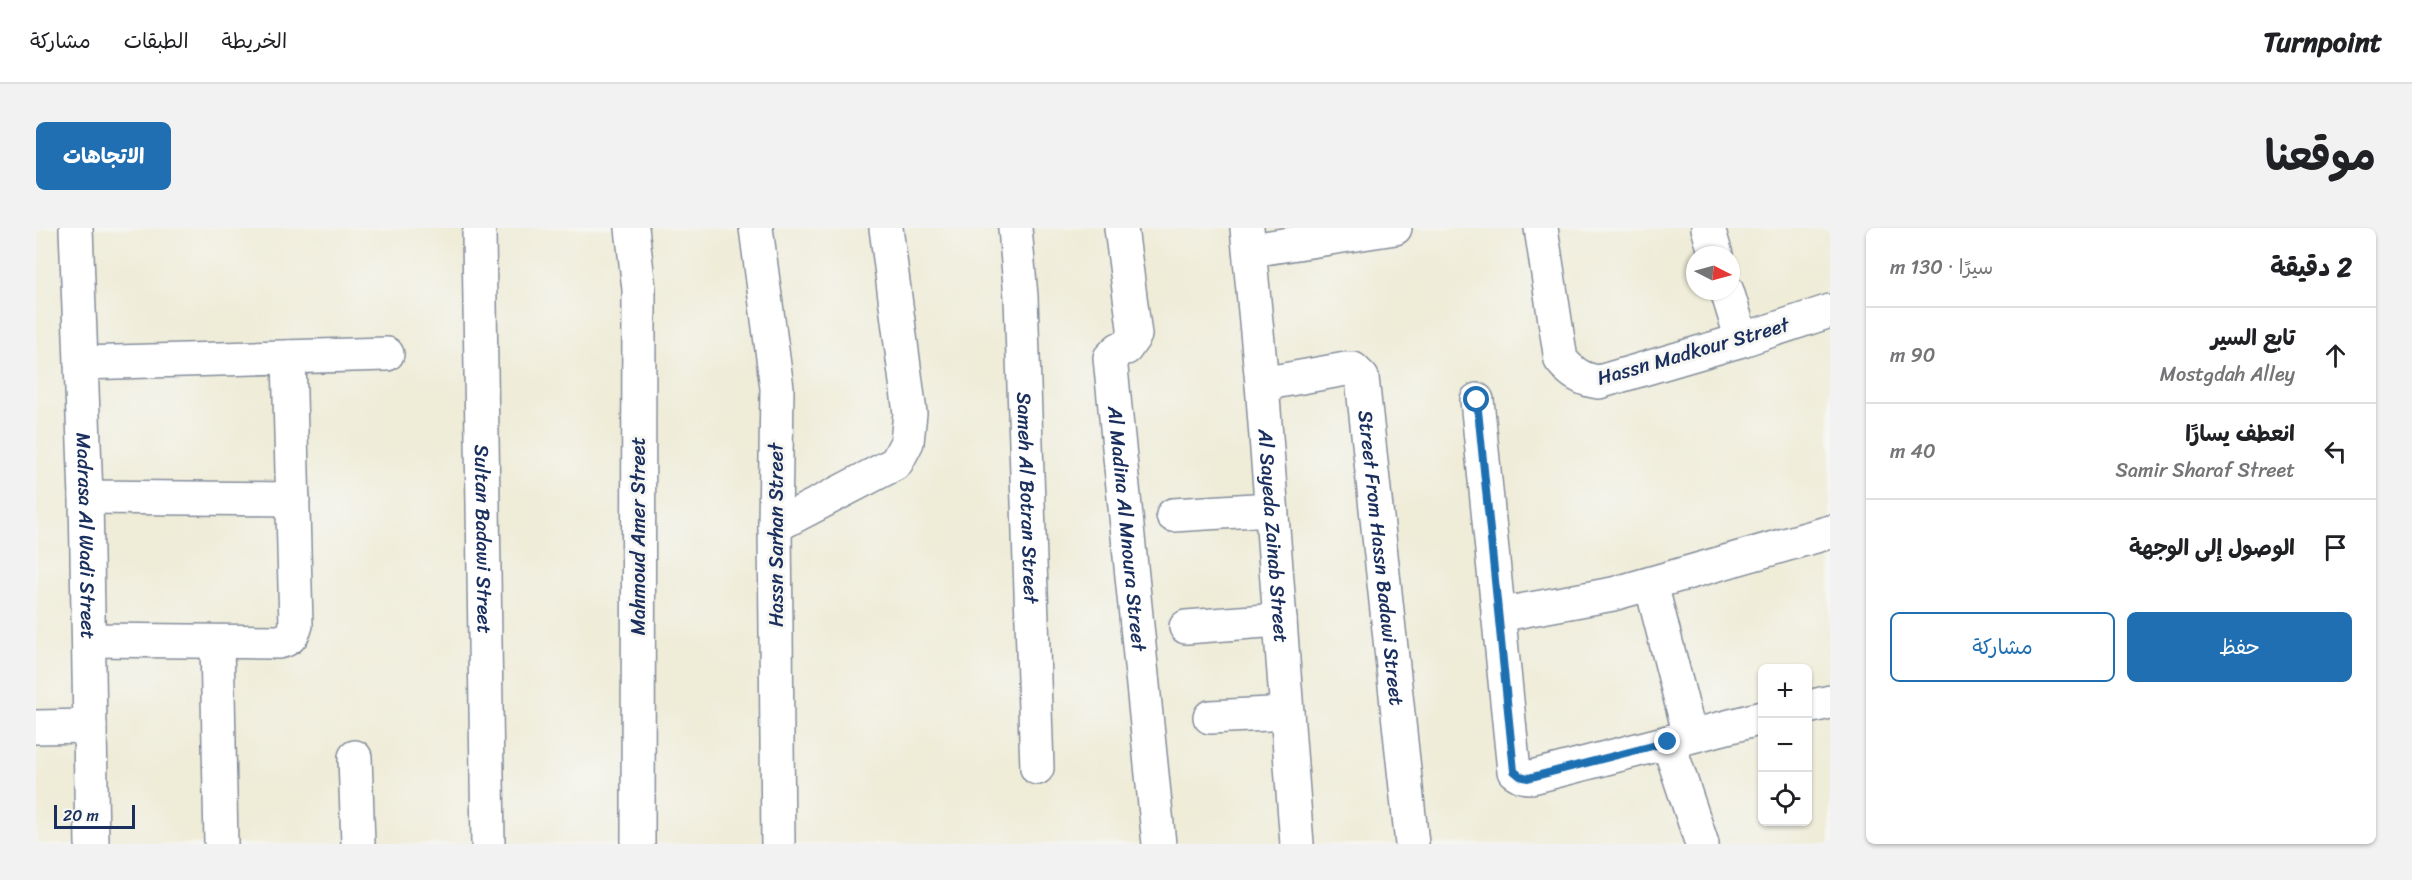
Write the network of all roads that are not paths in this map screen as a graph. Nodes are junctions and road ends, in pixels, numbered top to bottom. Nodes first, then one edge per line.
1 (76, 228) edge
2 (632, 228) edge
3 (756, 228) edge
4 (886, 228) edge
5 (1015, 228) edge
6 (1121, 228) edge
7 (1395, 228) edge
8 (1541, 228) edge
9 (1708, 228) edge
10 (479, 235) dead end
11 (1249, 239) edge
12 (1713, 246) edge
13 (1730, 300) edge
14 (1830, 311) edge
15 (1742, 340) junction
16 (387, 354) dead end
17 (289, 357) junction
18 (81, 363) junction
19 (1262, 384) junction
20 (1477, 400) dead end
21 (86, 497) junction
22 (293, 499) junction
23 (1271, 509) junction
24 (1173, 515) dead end
25 (775, 526) junction
26 (1830, 532) edge
27 (1651, 584) junction
28 (1498, 615) junction
29 (1280, 620) junction
30 (1186, 627) dead end
31 (89, 640) junction
32 (217, 642) junction
33 (1830, 702) edge
34 (1812, 706) edge
35 (1287, 713) junction
36 (1210, 717) dead end
37 (1758, 719) edge
38 (90, 726) junction
39 (36, 727) edge
40 (1679, 739) junction
41 (356, 757) dead end
42 (1037, 768) dead end
43 (92, 844) edge
44 (221, 844) edge
45 (358, 844) edge
46 (488, 844) edge
47 (638, 844) edge
48 (778, 844) edge
49 (1159, 844) edge
50 (1297, 844) edge
51 (1412, 844) edge
52 (1702, 844) edge

1 - 18 street, Madrasa Al Wadi Street
2 - 47 street, Mahmoud Amer Street
3 - 25 street, Hassn Sarhan Street
4 - 25 street
5 - 42 street, Sameh Al Botran Street
6 - 49 street, Al Madina Al Mnoura Street
7 - 11 street
8 - 15 street, Hassn Madkour Street
9 - 12 street
10 - 46 street, Sultan Badawi Street
11 - 19 street, Al Sayeda Zainab Street
13 - 15 street
14 - 15 street, Hassn Madkour Street
16 - 17 street
17 - 18 street
17 - 22 street
18 - 21 street, Madrasa Al Wadi Street
19 - 23 street, Al Sayeda Zainab Street
19 - 51 street, Street From Hassn Badawi Street
20 - 28 street
21 - 22 street
21 - 31 street, Madrasa Al Wadi Street
22 - 32 street
23 - 24 street
23 - 29 street, Al Sayeda Zainab Street
25 - 48 street, Hassn Sarhan Street
26 - 27 street
27 - 28 street
27 - 40 street
28 - 40 street
29 - 30 street
29 - 35 street, Al Sayeda Zainab Street
31 - 32 street
31 - 38 street, Madrasa Al Wadi Street
32 - 44 street
33 - 34 street
35 - 36 street
35 - 50 street, Al Sayeda Zainab Street
37 - 40 street
38 - 39 street
38 - 43 street, Madrasa Al Wadi Street
40 - 52 street
41 - 45 street

